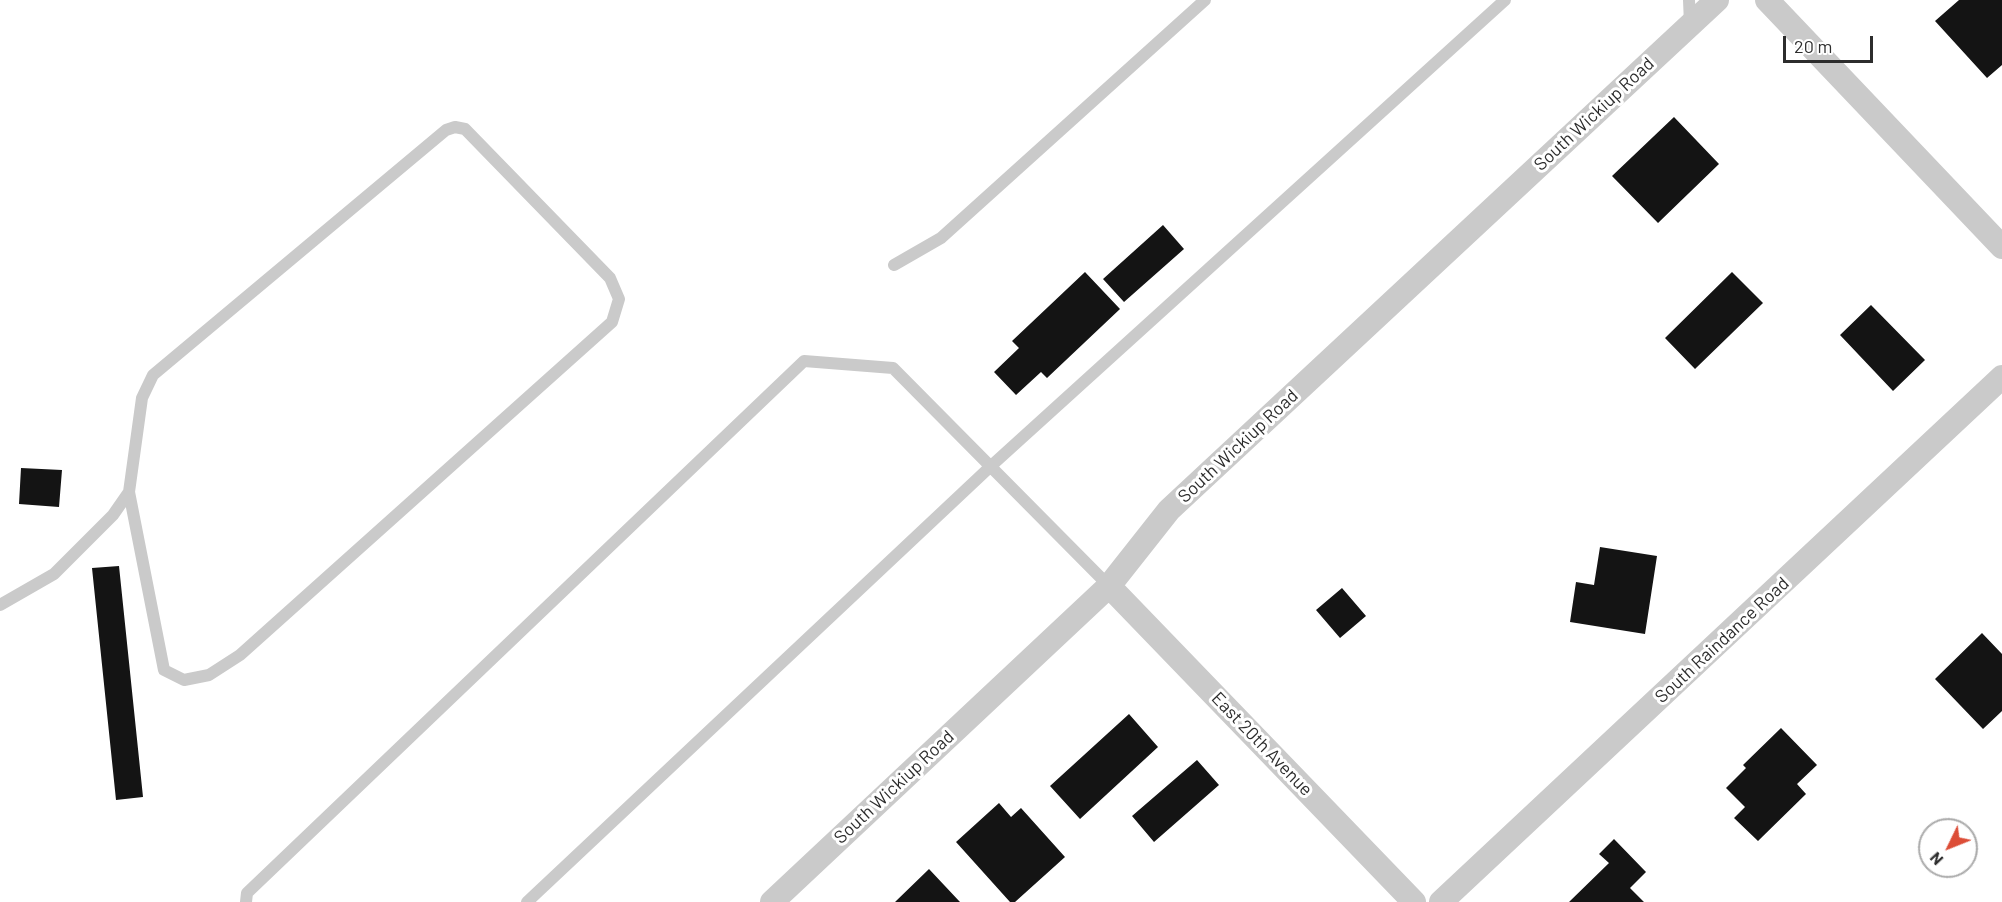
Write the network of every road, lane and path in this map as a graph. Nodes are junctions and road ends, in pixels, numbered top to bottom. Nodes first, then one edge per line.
1 (1205, 0) edge
2 (1505, 0) edge
3 (1689, 0) edge
4 (1717, 0) edge
5 (1767, 0) edge
6 (1690, 24) junction
7 (2002, 247) edge
8 (894, 265) dead end
9 (2002, 377) edge
10 (991, 466) junction
11 (129, 492) junction
12 (1109, 586) junction
13 (0, 605) edge
14 (246, 902) edge
15 (527, 902) edge
16 (772, 902) edge
17 (1414, 902) edge
18 (1441, 902) edge

1 - 8 lane
2 - 10 lane
3 - 6 lane
4 - 6 street, South Wickiup Road
5 - 7 street
6 - 12 street, South Wickiup Road
9 - 18 street, South Raindance Road
10 - 12 lane
10 - 14 lane
10 - 15 lane
11 - 11 lane
11 - 13 lane
12 - 16 street, South Wickiup Road
12 - 17 street, East 20th Avenue

